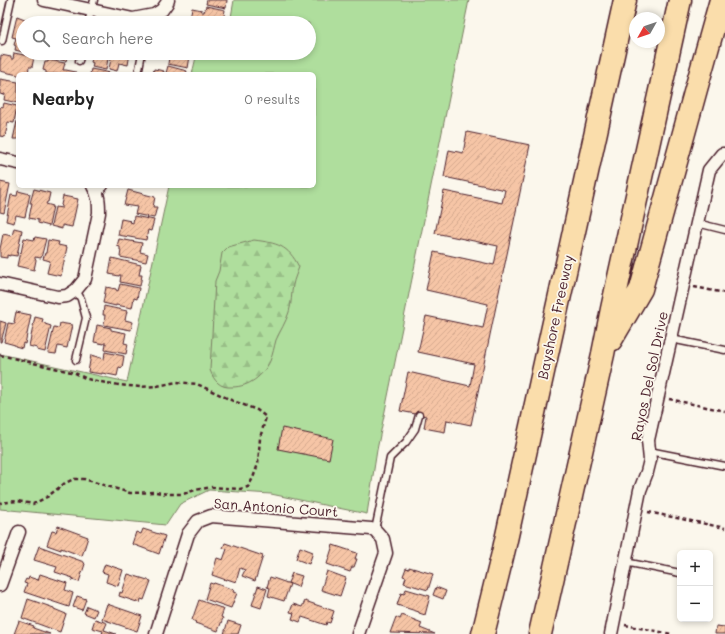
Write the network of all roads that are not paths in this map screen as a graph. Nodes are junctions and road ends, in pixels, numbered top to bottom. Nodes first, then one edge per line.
1 (11, 0) edge
2 (44, 0) edge
3 (168, 0) edge
4 (625, 0) edge
5 (680, 0) edge
6 (721, 0) edge
7 (93, 5) edge
8 (90, 16) edge
9 (124, 16) edge
10 (154, 16) edge
11 (2, 41) dead end
12 (141, 60) edge
13 (138, 72) edge
14 (725, 154) edge
15 (0, 159) edge
16 (16, 163) edge
17 (99, 189) edge
18 (697, 223) junction
19 (725, 230) edge
20 (0, 284) edge
21 (76, 290) junction
22 (671, 339) junction
23 (725, 350) edge
24 (603, 354) junction
25 (76, 360) dead end
26 (419, 415) dead end
27 (649, 451) junction
28 (725, 466) edge
29 (375, 530) junction
30 (18, 532) dead end
31 (626, 562) junction
32 (677, 572) edge
33 (0, 585) edge
34 (612, 628) edge
35 (156, 634) edge
36 (358, 634) edge
37 (483, 634) edge
38 (540, 634) edge

1 - 11 lane
2 - 7 street
3 - 10 street
4 - 37 highway, Bayshore Freeway
5 - 24 highway
6 - 24 highway
7 - 8 lane
7 - 9 street
12 - 13 lane
14 - 18 street, Rayos Del Sol Drive
15 - 16 street
17 - 21 street
18 - 19 lane
18 - 22 street, Rayos Del Sol Drive
20 - 21 street
21 - 25 lane
22 - 23 lane
22 - 27 street, Rayos Del Sol Drive
24 - 38 highway
26 - 29 lane
27 - 28 lane
27 - 31 street, Rayos Del Sol Drive
29 - 35 street, San Antonio Court
29 - 36 street
30 - 33 street
31 - 32 lane
31 - 34 street, Rayos Del Sol Drive

